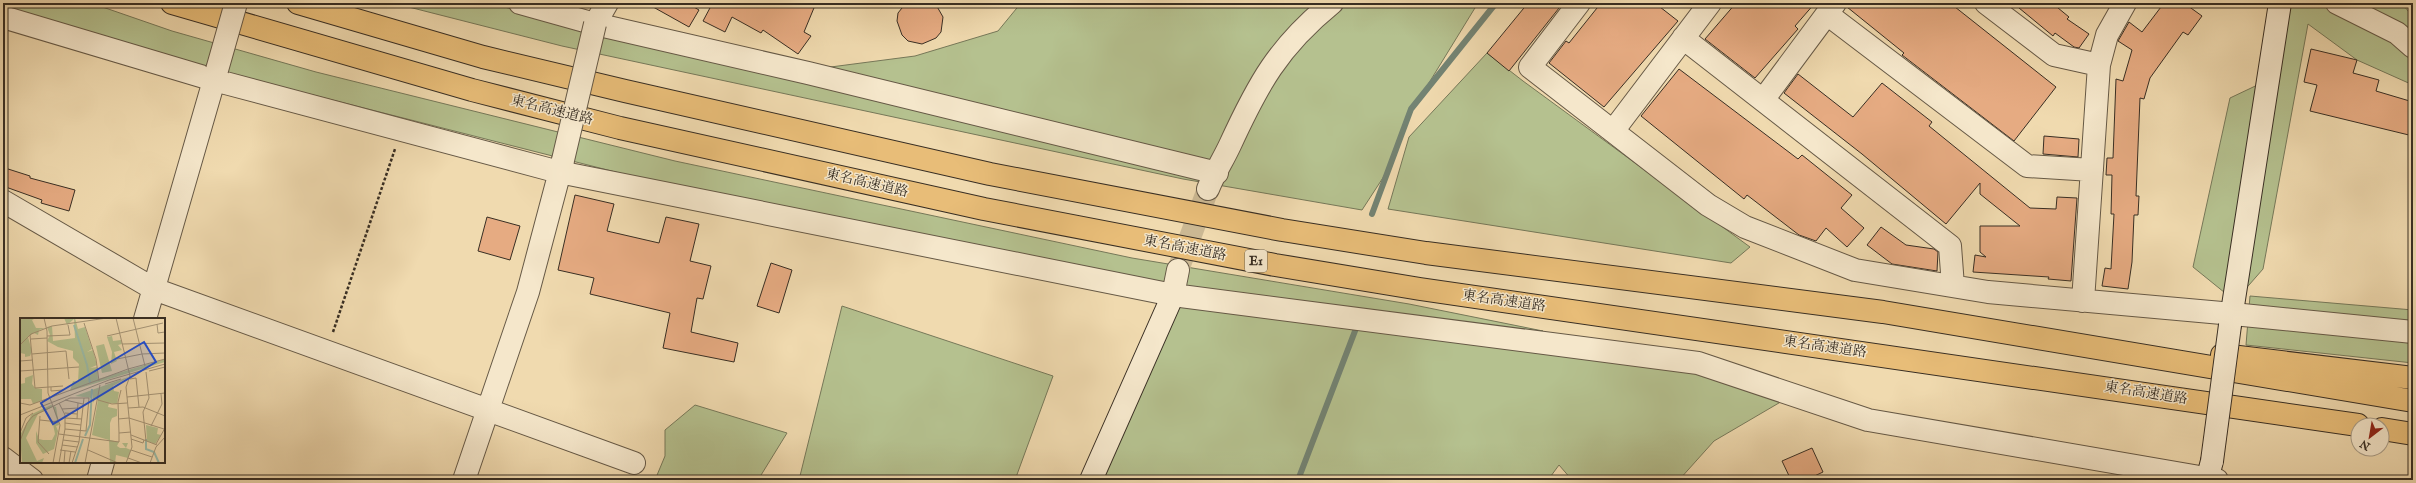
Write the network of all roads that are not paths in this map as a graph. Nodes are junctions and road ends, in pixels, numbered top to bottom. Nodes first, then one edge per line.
1 (172, 3) edge
2 (236, 3) edge
3 (298, 3) edge
4 (520, 3) edge
5 (607, 3) edge
6 (1332, 3) edge
7 (1579, 3) edge
8 (1710, 3) edge
9 (1986, 3) edge
10 (2126, 3) edge
11 (2280, 3) edge
12 (2337, 3) edge
13 (1831, 8) edge
14 (3, 17) edge
15 (595, 24) junction
16 (1683, 38) junction
17 (2413, 47) edge
18 (2099, 65) junction
19 (215, 75) junction
20 (1763, 100) junction
21 (1613, 131) junction
22 (561, 166) junction
23 (2092, 170) junction
24 (3, 201) edge
25 (1178, 270) tunnel mouth
26 (1953, 286) junction
27 (154, 289) junction
28 (1173, 294) junction
29 (2083, 300) junction
30 (1883, 312) junction
31 (145, 318) edge
32 (2231, 319) junction
33 (2413, 332) edge
34 (2413, 378) edge
35 (2413, 401) edge
36 (488, 410) junction
37 (2350, 424) edge
38 (2390, 430) edge
39 (2413, 434) edge
40 (3, 458) edge
41 (103, 463) edge
42 (634, 463) dead end
43 (2211, 475) edge
44 (32, 480) edge
45 (98, 480) edge
46 (464, 480) edge
47 (1091, 480) edge

1 - 37 highway, 東名高速道路 / E1
2 - 19 street, bridge
3 - 30 highway
4 - 15 street
5 - 15 street
6 - 15 street
7 - 21 street
8 - 16 street
9 - 18 street
10 - 18 street
11 - 32 street
12 - 17 street
13 - 20 street
13 - 23 street
14 - 19 street
15 - 22 street, bridge
16 - 20 street
16 - 21 street
18 - 23 street
19 - 22 street
19 - 27 street
20 - 26 street
21 - 26 street
22 - 28 street
22 - 36 street
23 - 29 street
24 - 27 street
25 - 28 street
26 - 29 street
27 - 31 street
27 - 36 street
28 - 43 street
28 - 47 street
29 - 32 street
30 - 34 highway
30 - 35 highway
32 - 33 street
32 - 43 street, bridge
36 - 42 street
36 - 46 street
38 - 39 highway
40 - 44 street
41 - 45 street

